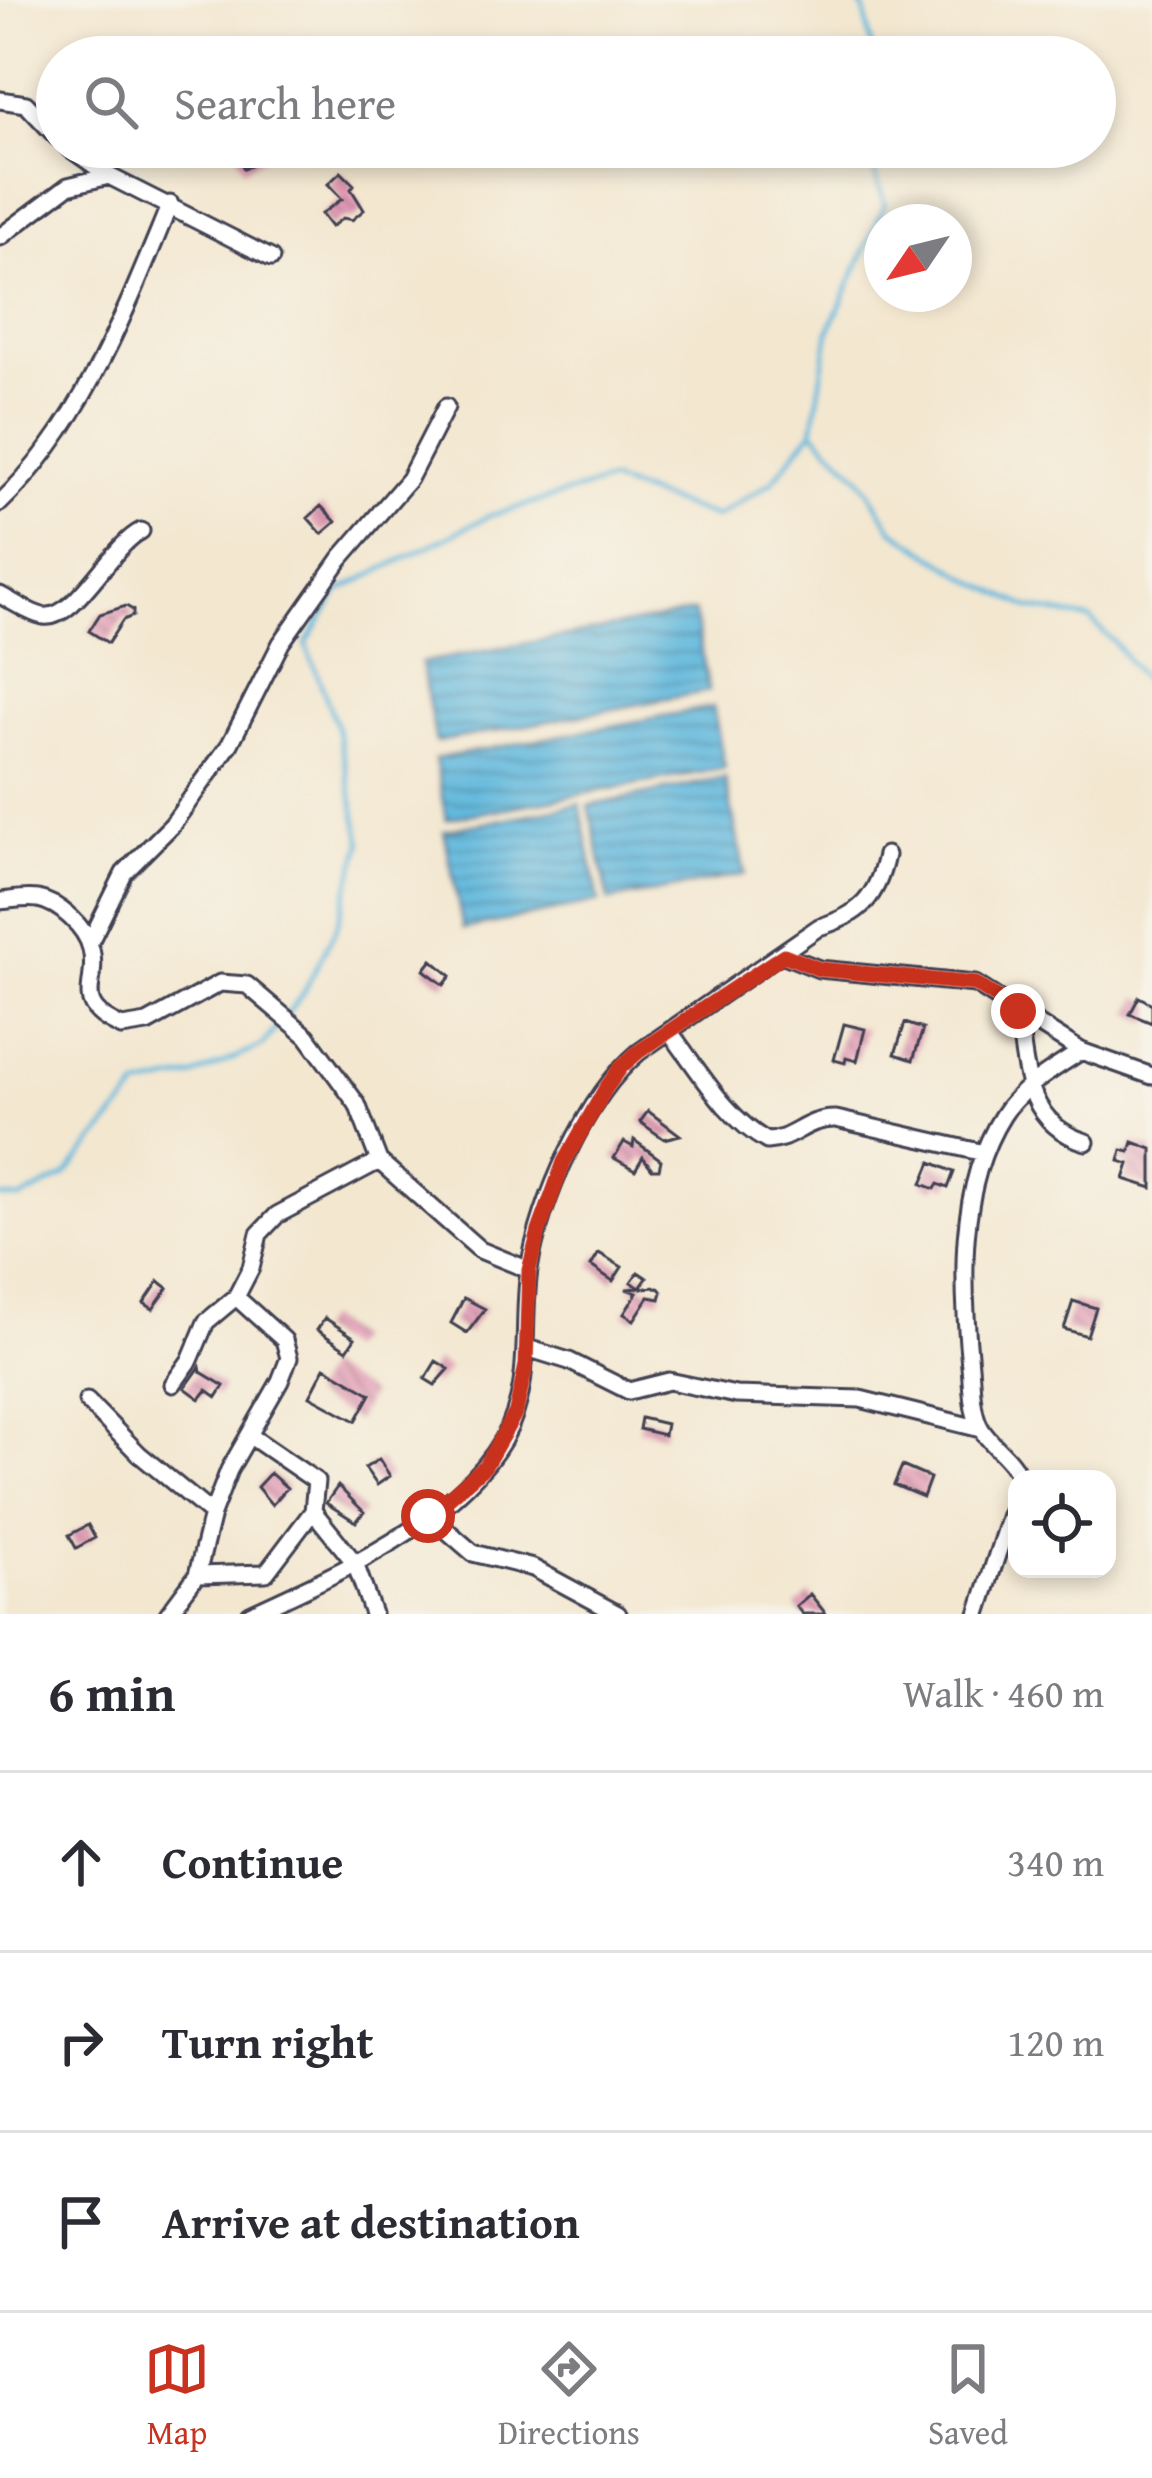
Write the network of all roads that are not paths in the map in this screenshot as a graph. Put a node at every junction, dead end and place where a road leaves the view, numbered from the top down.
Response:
1 (0, 100) edge
2 (36, 115) edge
3 (98, 168) edge
4 (109, 176) junction
5 (170, 204) junction
6 (0, 237) edge
7 (271, 258) dead end
8 (446, 407) dead end
9 (0, 503) edge
10 (141, 531) dead end
11 (0, 595) edge
12 (886, 855) dead end
13 (0, 901) edge
14 (90, 942) junction
15 (784, 955) junction
16 (1018, 1011) junction
17 (669, 1031) junction
18 (1081, 1052) junction
19 (1152, 1076) edge
20 (1029, 1087) junction
21 (1086, 1142) dead end
22 (984, 1153) junction
23 (379, 1161) junction
24 (529, 1270) junction
25 (236, 1297) junction
26 (527, 1348) junction
27 (173, 1384) dead end
28 (87, 1401) dead end
29 (981, 1429) junction
30 (249, 1435) junction
31 (1017, 1470) edge
32 (313, 1511) junction
33 (212, 1514) junction
34 (428, 1516) junction
35 (1008, 1521) edge
36 (355, 1563) junction
37 (266, 1573) junction
38 (197, 1575) junction
39 (274, 1603) junction
40 (168, 1614) edge
41 (250, 1614) edge
42 (373, 1614) edge
43 (618, 1614) edge
44 (978, 1614) edge

1 - 2 street
3 - 4 street
4 - 5 street
4 - 6 street
5 - 7 street
5 - 9 street
8 - 14 street
10 - 11 street
12 - 15 street
13 - 14 street
14 - 23 street
15 - 16 street
15 - 17 street
16 - 18 street
16 - 20 street
17 - 22 street
17 - 24 street
18 - 19 street
18 - 20 street
20 - 21 street
20 - 22 street
22 - 29 street
23 - 24 street
23 - 25 street
24 - 26 street
25 - 27 street
25 - 30 street
26 - 29 street
26 - 34 street
28 - 33 street
29 - 31 street
30 - 32 street
30 - 33 street
32 - 36 street
32 - 37 street
33 - 38 street
34 - 36 street
34 - 43 street
35 - 44 street
36 - 39 street
36 - 42 street
37 - 38 street
37 - 39 street
38 - 40 street
39 - 41 street

